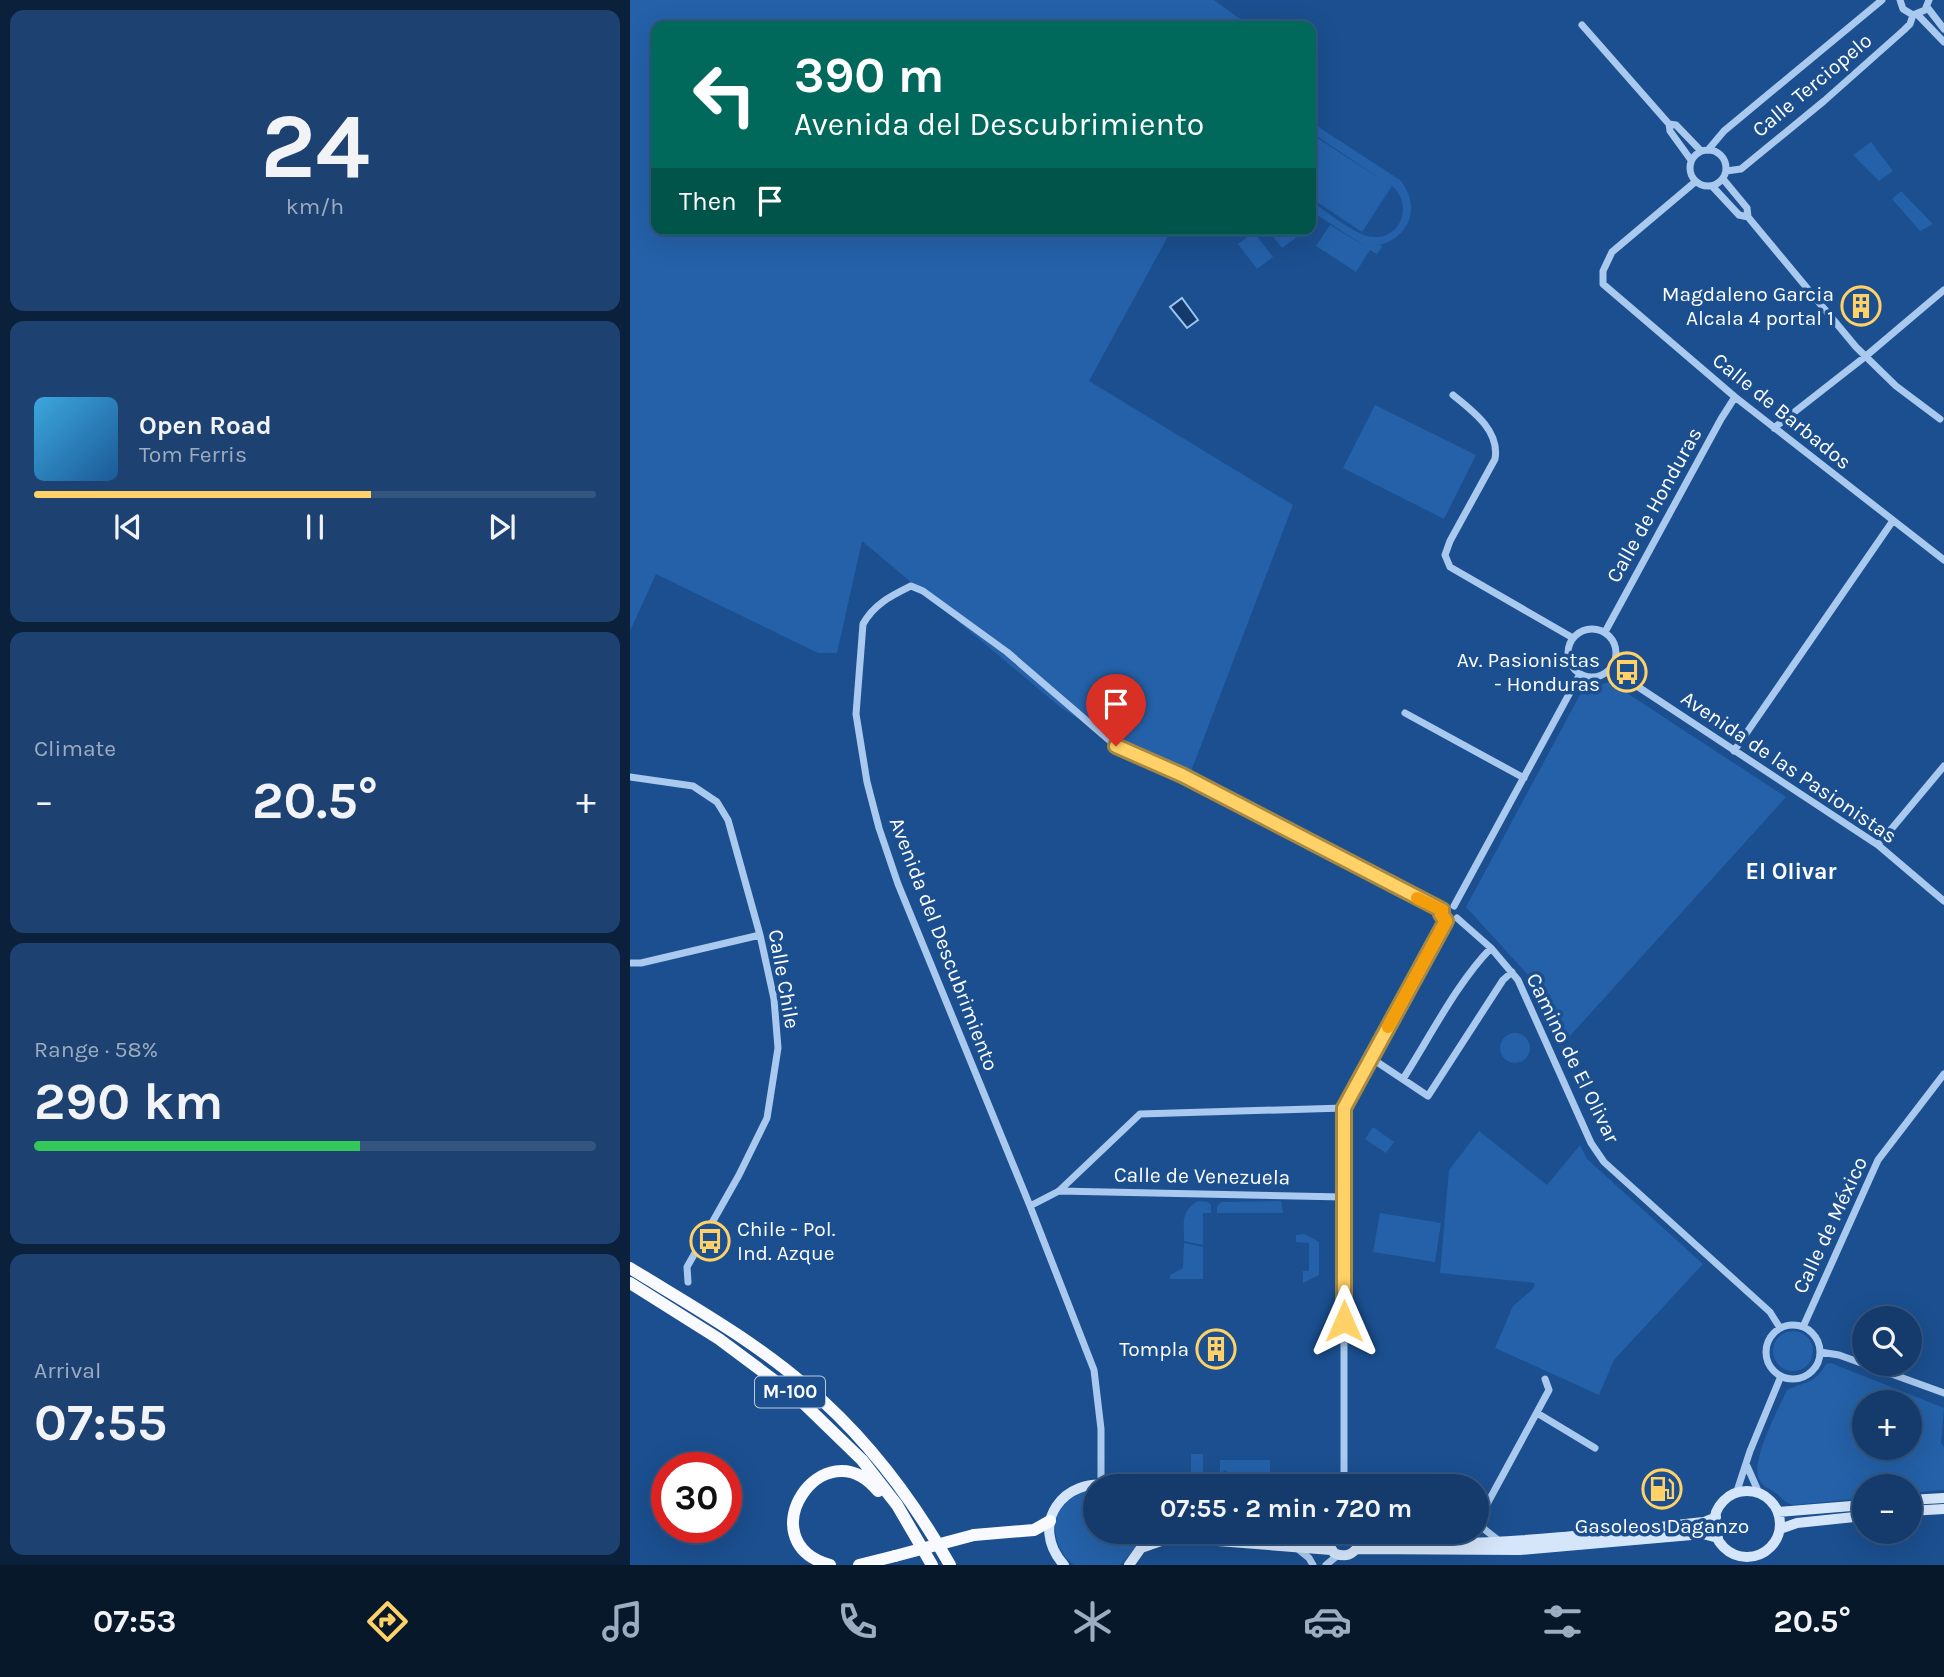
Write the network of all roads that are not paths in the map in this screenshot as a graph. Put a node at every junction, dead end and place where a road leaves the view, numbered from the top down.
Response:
1 (1882, 0) edge
2 (1900, 0) edge
3 (1928, 4) edge
4 (1915, 15) junction
5 (1582, 25) dead end
6 (1944, 29) edge
7 (1944, 43) edge
8 (1669, 124) junction
9 (1705, 151) junction
10 (1691, 160) junction
11 (1726, 171) junction
12 (1723, 179) junction
13 (1695, 182) junction
14 (1712, 187) junction
15 (1748, 217) junction
16 (1944, 290) edge
17 (1866, 356) junction
18 (1453, 395) dead end
19 (1735, 397) junction
20 (1940, 419) dead end
21 (1774, 428) junction
22 (1892, 522) junction
23 (1944, 561) edge
24 (1605, 632) junction
25 (1573, 638) junction
26 (1611, 669) junction
27 (1580, 674) junction
28 (1405, 713) dead end
29 (1734, 751) junction
30 (1944, 766) edge
31 (630, 777) edge
32 (1524, 778) junction
33 (1878, 845) junction
34 (1944, 901) edge
35 (1454, 906) junction
36 (1442, 910) junction
37 (1457, 918) junction
38 (1446, 921) junction
39 (760, 935) junction
40 (1490, 948) junction
41 (630, 963) edge
42 (1512, 972) junction
43 (1371, 1058) junction
44 (1944, 1074) edge
45 (1403, 1079) junction
46 (1344, 1108) junction
47 (1059, 1191) junction
48 (1344, 1197) junction
49 (1031, 1206) junction
50 (630, 1268) edge
51 (688, 1282) dead end
52 (630, 1283) edge
53 (630, 1293) edge
54 (1803, 1326) junction
55 (1780, 1328) junction
56 (719, 1339) junction
57 (1820, 1352) junction
58 (1781, 1376) junction
59 (1545, 1379) dead end
60 (1944, 1393) edge
61 (1537, 1413) junction
62 (1595, 1448) dead end
63 (1746, 1465) junction
64 (1101, 1474) edge
65 (1344, 1474) edge
66 (1083, 1485) edge
67 (1759, 1493) junction
68 (1736, 1494) junction
69 (1944, 1498) edge
70 (1489, 1499) edge
71 (1922, 1499) edge
72 (1852, 1506) edge
73 (1944, 1508) edge
74 (1922, 1510) edge
75 (1778, 1512) junction
76 (1716, 1517) junction
77 (1852, 1517) edge
78 (1050, 1521) junction
79 (1780, 1529) junction
80 (1489, 1534) edge
81 (916, 1538) junction
82 (1718, 1538) junction
83 (1489, 1541) edge
84 (1499, 1541) junction
85 (1142, 1544) edge
86 (1329, 1544) edge
87 (1357, 1544) edge
88 (1141, 1548) junction
89 (1298, 1548) junction
90 (1357, 1549) junction
91 (1335, 1552) junction
92 (830, 1565) edge
93 (859, 1565) edge
94 (932, 1565) edge
95 (950, 1565) edge
96 (1064, 1565) edge
97 (1129, 1565) edge
98 (1313, 1565) edge
99 (1326, 1565) edge

1 - 9 street, Calle Terciopelo
2 - 4 street
3 - 4 street, Calle Terciopelo
3 - 6 street
4 - 7 street
4 - 11 street, Calle Terciopelo
5 - 8 street
8 - 9 street
8 - 10 street
9 - 10 street
9 - 11 street
10 - 13 street
11 - 12 street
12 - 14 street
12 - 15 street
13 - 14 street
13 - 19 street, Calle de Barbados
14 - 15 street
15 - 17 street
16 - 17 street
17 - 20 street
17 - 21 street
18 - 25 street
19 - 21 street, Calle de Barbados
19 - 24 street, Calle de Honduras
21 - 22 street, Calle de Barbados
22 - 23 street, Calle de Barbados
22 - 29 street
24 - 25 street
24 - 26 street
25 - 27 street
26 - 27 street
26 - 29 street, Avenida de las Pasionistas
27 - 32 street
28 - 32 street
29 - 33 street, Avenida de las Pasionistas
30 - 33 street
31 - 39 street, Calle Chile
32 - 35 street
33 - 34 street, Avenida de las Pasionistas
35 - 36 street
35 - 37 street
36 - 38 street
36 - 49 street, Avenida del Descubrimiento
37 - 38 street
37 - 40 street, Camino de El Olivar
38 - 43 street
39 - 41 street
39 - 51 street, Calle Chile
40 - 42 street, Camino de El Olivar
40 - 45 street
42 - 45 street
42 - 55 street, Camino de El Olivar
43 - 45 street
43 - 46 street
44 - 54 street, Calle de México
46 - 47 street
46 - 48 street
47 - 48 street, Calle de Venezuela
47 - 49 street
48 - 65 street
49 - 64 street, Avenida del Descubrimiento
50 - 95 highway, M-100
52 - 56 highway, M-100
53 - 56 highway
54 - 55 street
54 - 57 street
55 - 58 street
56 - 81 highway, M-100
57 - 58 street
57 - 60 street
58 - 63 street
59 - 61 street
61 - 62 street
61 - 70 street
63 - 67 street
63 - 68 street
66 - 78 main road
67 - 68 main road
67 - 75 main road
68 - 76 main road
69 - 71 main road
72 - 75 main road
73 - 74 main road
75 - 79 main road
76 - 82 main road
76 - 84 main road
77 - 79 main road
78 - 93 highway, bridge
78 - 96 main road
79 - 82 main road
80 - 84 street
81 - 92 highway
81 - 94 highway, M-100
82 - 90 main road
83 - 84 main road
85 - 88 main road
86 - 91 main road
87 - 90 main road
88 - 89 main road
88 - 97 main road
89 - 91 main road
89 - 98 street
90 - 91 main road
91 - 99 street

